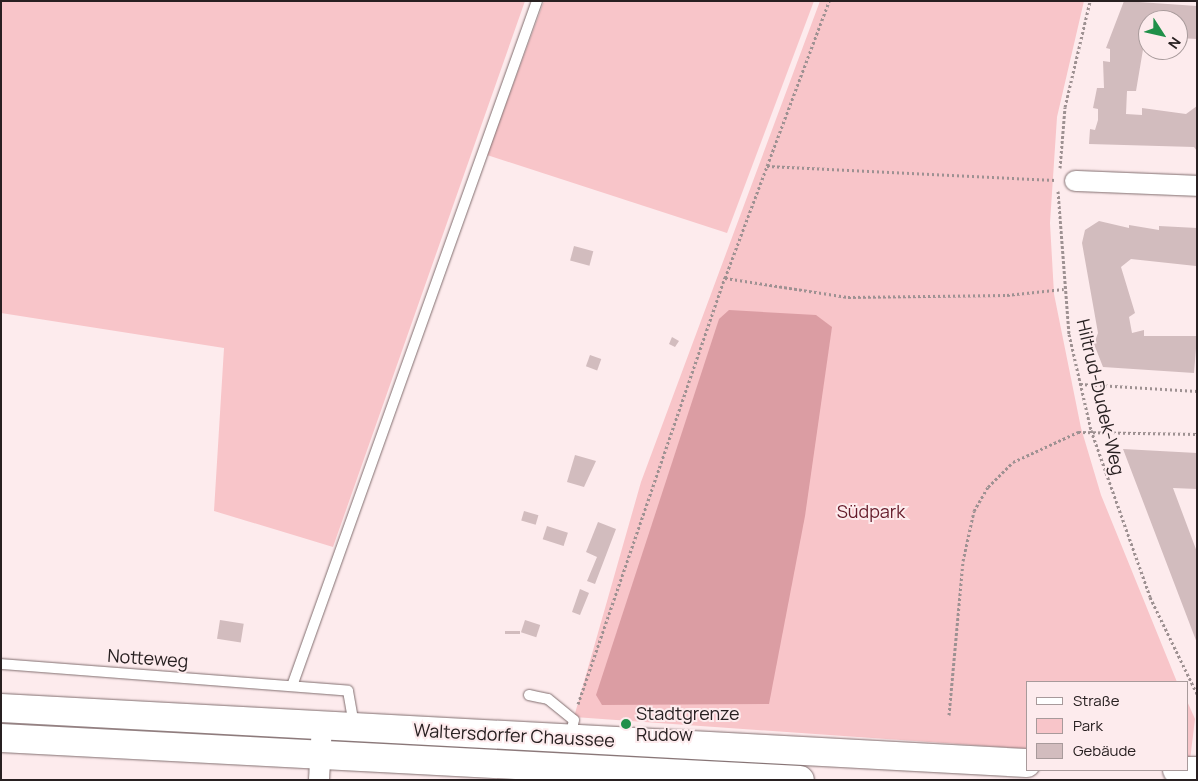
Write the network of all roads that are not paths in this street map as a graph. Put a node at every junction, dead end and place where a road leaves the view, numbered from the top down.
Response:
1 (536, 1) edge
2 (1067, 181) road end
3 (1197, 186) edge
4 (1, 664) edge
5 (292, 686) junction
6 (529, 695) dead end
7 (1, 708) edge
8 (322, 725) junction
9 (354, 727) junction
10 (572, 729) junction
11 (1, 738) edge
12 (549, 759) edge
13 (1026, 762) edge
14 (320, 767) edge
15 (800, 780) edge

1 - 5 lane
2 - 3 street
4 - 5 lane, Notteweg
5 - 9 lane, Notteweg
6 - 10 lane
7 - 8 main road, Waltersdorfer Chaussee
8 - 9 main road, Waltersdorfer Chaussee
8 - 14 street
9 - 12 main road, Waltersdorfer Chaussee
10 - 12 main road, Waltersdorfer Chaussee
10 - 13 main road, Waltersdorfer Chaussee
11 - 14 main road, Waltersdorfer Chaussee
12 - 14 main road, Waltersdorfer Chaussee
12 - 15 main road, Waltersdorfer Chaussee

